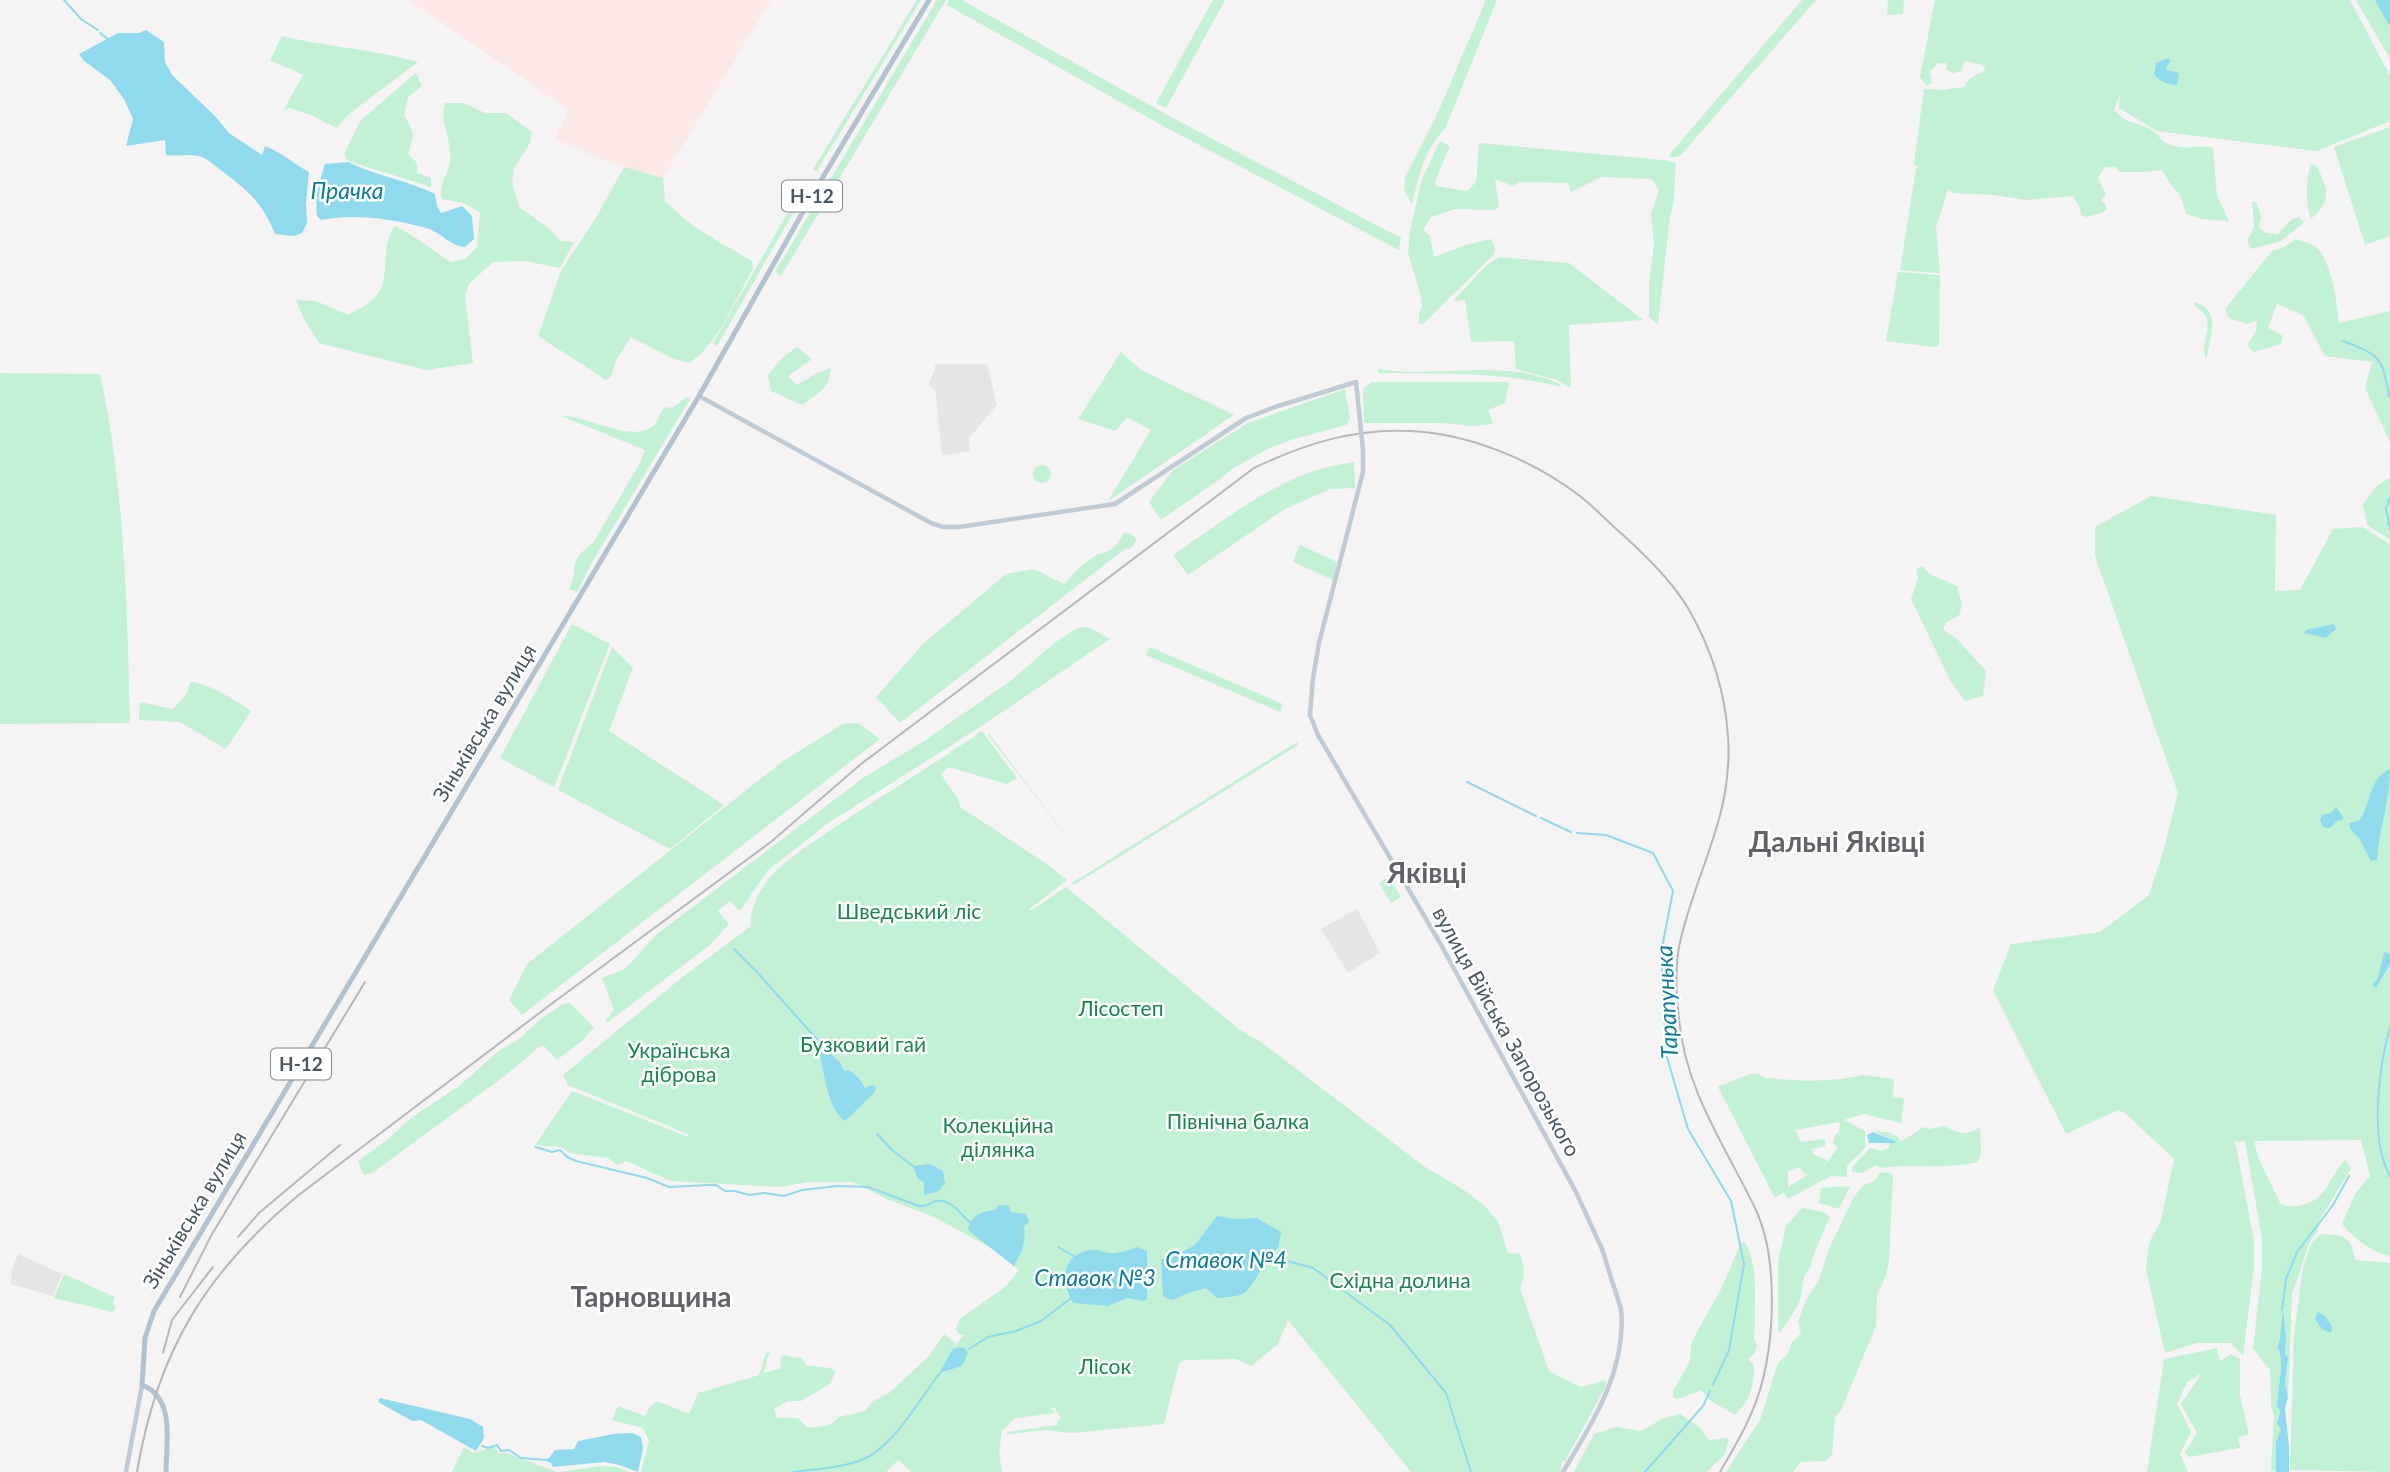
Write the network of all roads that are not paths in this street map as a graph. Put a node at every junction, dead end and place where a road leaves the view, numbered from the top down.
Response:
1 (929, 0) edge
2 (699, 396) junction
3 (142, 1385) junction
4 (126, 1472) edge
5 (166, 1472) edge
6 (1563, 1472) edge

1 - 2 main road, Зіньківська вулиця / Н-12
2 - 3 main road, Зіньківська вулиця / Н-12
2 - 6 street, вулиця Війська Запорозького, bridge
3 - 4 street, Н-12
3 - 5 main road

